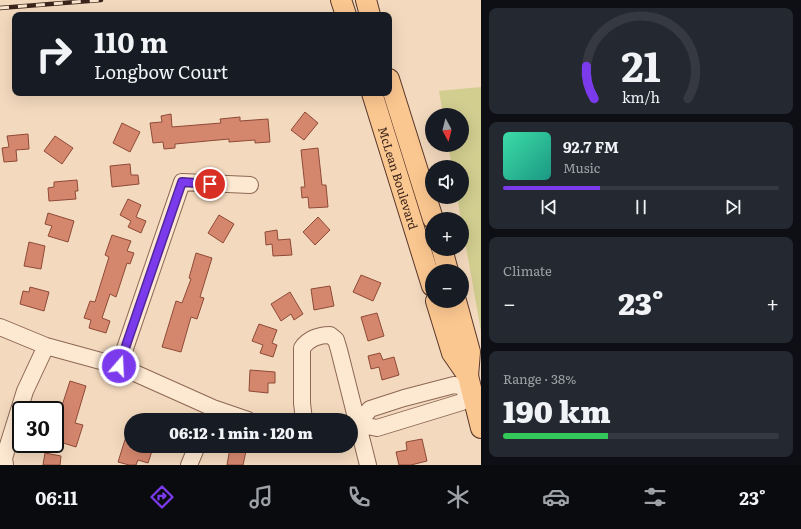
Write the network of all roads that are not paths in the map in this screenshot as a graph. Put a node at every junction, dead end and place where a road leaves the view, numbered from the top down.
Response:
1 (341, 0) edge
2 (366, 0) edge
3 (345, 12) edge
4 (369, 12) edge
5 (392, 89) edge
6 (373, 96) edge
7 (250, 185) dead end
8 (431, 212) edge
9 (425, 264) edge
10 (438, 308) edge
11 (458, 308) edge
12 (0, 326) edge
13 (46, 346) junction
14 (119, 366) junction
15 (469, 382) junction
16 (208, 413) edge
17 (303, 413) edge
18 (354, 413) edge
19 (358, 421) edge
20 (481, 428) edge
21 (358, 436) edge
22 (194, 453) edge
23 (5, 465) edge
24 (189, 465) edge
25 (368, 465) edge

1 - 3 main road
2 - 4 main road
5 - 8 main road, McLean Boulevard
6 - 9 main road, McLean Boulevard
7 - 14 street
10 - 15 main road
11 - 15 main road
12 - 13 street
13 - 14 street
13 - 23 street
14 - 16 street
15 - 19 street
15 - 20 main road
17 - 18 street
21 - 25 street
22 - 24 street

